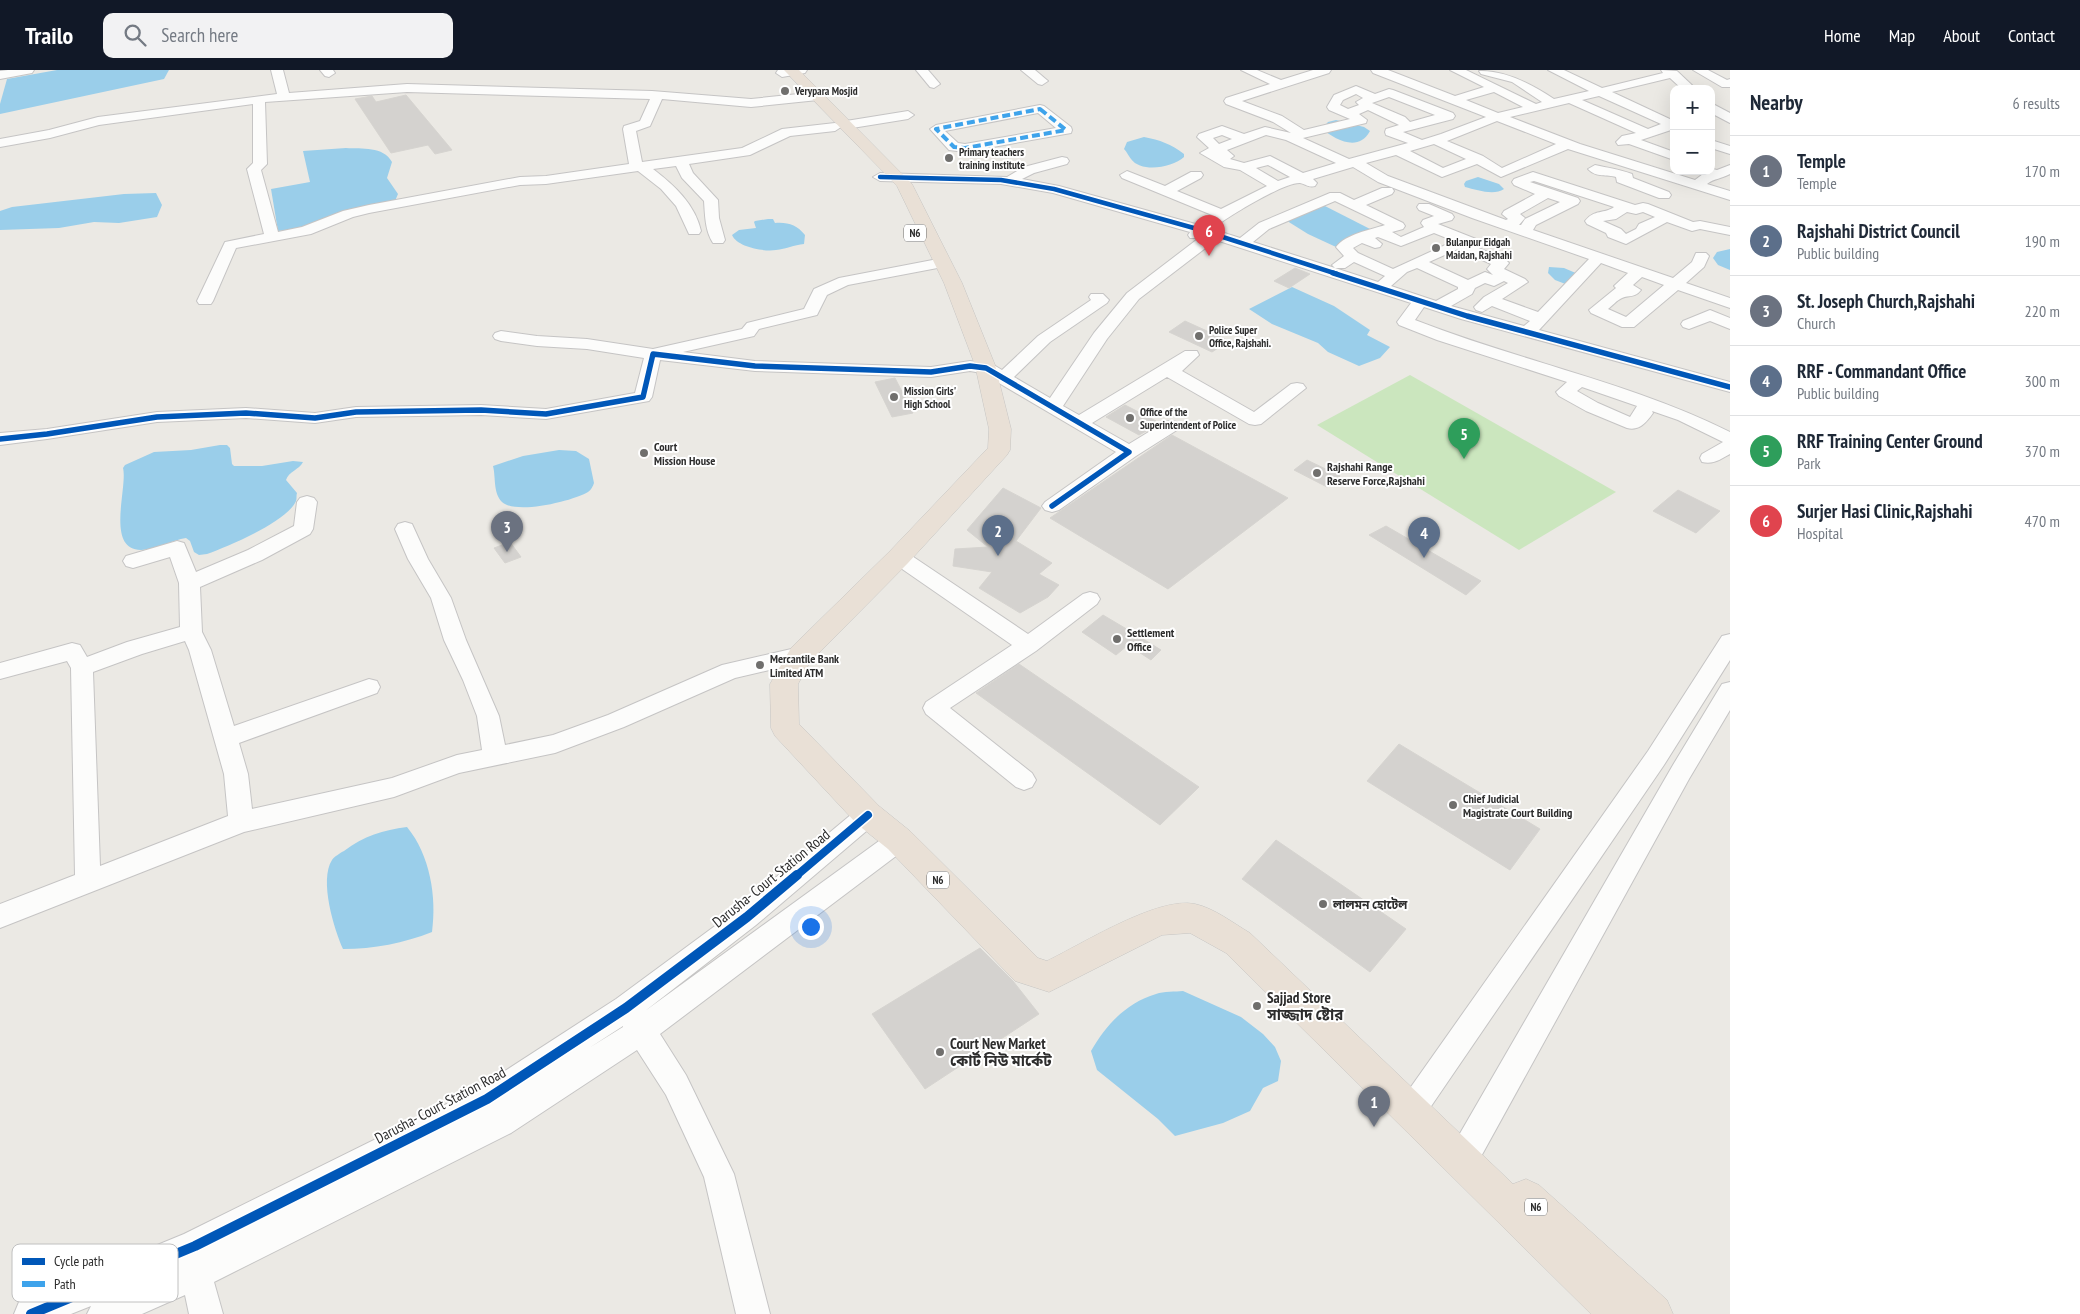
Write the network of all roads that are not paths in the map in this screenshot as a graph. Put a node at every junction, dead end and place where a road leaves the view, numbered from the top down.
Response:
1 (28, 70) edge
2 (277, 70) edge
3 (922, 70) edge
4 (1027, 70) edge
5 (1247, 70) edge
6 (1377, 70) edge
7 (1456, 70) edge
8 (1487, 70) edge
9 (1554, 70) edge
10 (1698, 70) edge
11 (1724, 70) edge
12 (789, 71) edge
13 (1322, 71) edge
14 (1528, 71) edge
15 (1670, 72) edge
16 (1730, 73) edge
17 (0, 75) edge
18 (1509, 78) junction
19 (1042, 81) dead end
20 (1730, 83) edge
21 (934, 84) dead end
22 (1280, 84) junction
23 (1685, 85) edge
24 (1495, 88) junction
25 (1353, 92) junction
26 (1603, 92) junction
27 (284, 96) junction
28 (657, 96) junction
29 (811, 96) junction
30 (1568, 98) junction
31 (259, 99) junction
32 (1450, 99) junction
33 (1371, 102) junction
34 (1551, 103) junction
35 (1425, 107) junction
36 (1533, 107) junction
37 (1715, 109) edge
38 (1348, 113) junction
39 (908, 115) dead end
40 (1496, 117) junction
41 (1730, 119) edge
42 (840, 126) junction
43 (1407, 126) junction
44 (1647, 133) junction
45 (1612, 135) dead end
46 (1299, 139) junction
47 (1242, 140) junction
48 (1435, 140) junction
49 (1628, 140) junction
50 (0, 144) edge
51 (1421, 144) junction
52 (1715, 145) edge
53 (1573, 146) junction
54 (954, 148) joint
55 (1398, 150) junction
56 (1730, 150) edge
57 (1602, 151) junction
58 (1262, 153) junction
59 (1670, 155) edge
60 (1670, 159) edge
61 (1062, 160) dead end
62 (682, 161) junction
63 (1346, 165) junction
64 (638, 167) junction
65 (1244, 167) junction
66 (1483, 169) junction
67 (1730, 170) edge
68 (1653, 171) junction
69 (1442, 173) junction
70 (1584, 173) junction
71 (1126, 175) dead end
72 (1196, 175) dead end
73 (1301, 179) junction
74 (949, 180) junction
75 (895, 181) junction
76 (1010, 181) junction
77 (1460, 181) dead end
78 (1693, 183) junction
79 (1525, 185) junction
80 (1277, 186) junction
81 (1560, 186) junction
82 (1388, 191) junction
83 (1166, 192) junction
84 (1546, 193) junction
85 (1727, 193) edge
86 (1334, 196) junction
87 (1666, 199) junction
88 (1526, 204) junction
89 (1354, 206) junction
90 (1626, 206) junction
91 (1643, 207) junction
92 (1549, 213) junction
93 (1222, 214) junction
94 (1667, 217) junction
95 (1439, 223) junction
96 (1506, 224) junction
97 (694, 231) dead end
98 (1525, 231) junction
99 (1730, 231) edge
100 (1379, 232) junction
101 (1204, 234) junction
102 (272, 237) junction
103 (1362, 237) junction
104 (718, 240) dead end
105 (1471, 240) junction
106 (1401, 242) junction
107 (1242, 243) junction
108 (1353, 256) junction
109 (1599, 256) junction
110 (1702, 256) dead end
111 (1421, 260) junction
112 (937, 264) junction
113 (1640, 271) junction
114 (1330, 272) junction
115 (1395, 275) junction
116 (1502, 275) junction
117 (1674, 283) junction
118 (1380, 288) junction
119 (1467, 288) junction
120 (1097, 297) dead end
121 (1562, 297) junction
122 (205, 301) dead end
123 (1489, 301) junction
124 (1730, 303) edge
125 (1417, 306) junction
126 (1437, 307) junction
127 (1597, 310) junction
128 (1471, 318) junction
129 (1540, 319) junction
130 (1689, 324) dead end
131 (1730, 324) edge
132 (1528, 332) junction
133 (501, 336) dead end
134 (653, 354) junction
135 (978, 367) junction
136 (1003, 378) junction
137 (1580, 380) junction
138 (1297, 388) dead end
139 (1730, 388) edge
140 (1647, 404) dead end
141 (1053, 408) junction
142 (1079, 423) junction
143 (1171, 426) dead end
144 (0, 439) edge
145 (1730, 439) edge
146 (1730, 446) edge
147 (1129, 452) junction
148 (1709, 458) dead end
149 (306, 502) dead end
150 (1052, 506) dead end
151 (406, 529) dead end
152 (899, 557) junction
153 (133, 561) dead end
154 (189, 583) junction
155 (1090, 599) dead end
156 (191, 632) junction
157 (1730, 642) edge
158 (1028, 645) junction
159 (800, 655) junction
160 (82, 668) junction
161 (0, 671) edge
162 (369, 687) dead end
163 (1730, 690) edge
164 (226, 739) junction
165 (495, 757) junction
166 (1024, 780) dead end
167 (868, 815) junction
168 (241, 822) junction
169 (899, 840) junction
170 (88, 881) junction
171 (0, 916) edge
172 (634, 1019) junction
173 (1416, 1106) junction
174 (1466, 1153) junction
175 (195, 1260) junction
176 (178, 1266) edge
177 (178, 1270) edge
178 (67, 1302) edge
179 (124, 1302) edge
180 (31, 1314) edge
181 (104, 1314) edge
182 (206, 1314) edge
183 (753, 1314) edge
184 (1620, 1314) edge
185 (1653, 1314) edge

1 - 17 street
2 - 27 street
3 - 21 street
4 - 19 street
5 - 22 street
6 - 32 street
7 - 24 street
8 - 18 street
9 - 26 street
10 - 20 street
11 - 16 street
12 - 29 highway, N6
13 - 22 street
13 - 25 street
14 - 18 street
15 - 23 street
15 - 26 street
18 - 24 street
18 - 34 street
22 - 46 street
24 - 32 street
24 - 36 street
25 - 33 street
25 - 38 street
26 - 30 street
26 - 44 street
27 - 28 street
27 - 31 street
28 - 29 street
28 - 64 street
29 - 42 highway, N6
30 - 34 street
30 - 44 street
31 - 50 street
31 - 102 street
32 - 35 street
32 - 40 street
33 - 35 street
33 - 38 street
33 - 43 street
34 - 36 street
35 - 43 street
36 - 40 street
37 - 41 street
38 - 46 street
39 - 42 street
40 - 48 street
40 - 53 street
42 - 62 street
42 - 75 highway, N6
43 - 51 street
44 - 49 street
45 - 49 street
46 - 47 street
46 - 58 street
46 - 63 street
47 - 58 street
47 - 65 street
48 - 51 street
48 - 66 street
49 - 57 street
49 - 59 street
51 - 55 street
52 - 56 street
53 - 57 street
53 - 66 street
54 - 54 street
55 - 63 street
55 - 69 street
57 - 68 street
57 - 70 street
58 - 65 street
58 - 73 street
60 - 68 street
61 - 76 street
62 - 64 street
62 - 104 street
63 - 73 street
63 - 82 street
63 - 96 street
64 - 97 street
64 - 102 street
65 - 80 street
66 - 69 street
66 - 79 street
66 - 79 street
67 - 78 street
68 - 78 street
69 - 77 street
70 - 81 street
70 - 87 street
71 - 83 street
72 - 83 street
73 - 80 street
73 - 86 street
74 - 75 street
74 - 75 street
74 - 76 street
74 - 101 street
75 - 112 highway, N6
75 - 112 highway, N6
76 - 101 street
78 - 85 street
78 - 87 street
79 - 81 street
79 - 84 street
80 - 93 street
81 - 84 street
81 - 90 street
82 - 89 street
82 - 95 street
83 - 93 street
84 - 88 street
84 - 92 street
86 - 89 street
86 - 107 street
87 - 91 street
88 - 92 street
88 - 96 street
89 - 100 street
90 - 91 street
90 - 94 street
91 - 94 street
92 - 98 street
93 - 101 street
94 - 99 street
95 - 105 street
95 - 106 street
96 - 98 street
96 - 105 street
98 - 109 street
100 - 103 street
100 - 106 street
101 - 107 street
101 - 125 street
101 - 141 street
102 - 122 street
103 - 108 street
103 - 111 street
105 - 111 street
105 - 116 street
106 - 111 street
107 - 114 street
108 - 114 street
108 - 115 street
109 - 113 street
109 - 121 street
110 - 117 street
111 - 115 street
111 - 119 street
112 - 134 street
112 - 135 highway, N6
113 - 117 street
113 - 127 street
114 - 118 street
115 - 118 street
116 - 119 street
116 - 123 street
117 - 124 street
117 - 127 street
118 - 126 street
119 - 123 street
119 - 126 street
120 - 136 street
121 - 127 street
121 - 129 street
123 - 128 street
123 - 129 street
125 - 137 street
125 - 139 street
126 - 128 street
128 - 132 street
129 - 132 street
130 - 131 street
132 - 139 street
133 - 134 street
134 - 135 street
134 - 144 street
135 - 136 street
135 - 152 highway, N6
136 - 141 street
137 - 140 street
137 - 145 street
138 - 142 street
141 - 142 street
142 - 147 street
143 - 147 street
146 - 148 street
147 - 150 street
149 - 154 street
151 - 165 street
152 - 158 street
152 - 159 highway, N6
153 - 154 street
154 - 156 street
155 - 158 street
156 - 160 street
156 - 164 street
157 - 173 street
158 - 166 street
159 - 165 street
159 - 167 highway, N6
160 - 161 street
160 - 170 street
162 - 164 street
163 - 174 street
164 - 168 street
165 - 168 street
167 - 169 highway, N6
167 - 172 street, Darusha- Court Station Road
168 - 170 street
169 - 172 street, Darusha- Court Station Road
169 - 173 highway, N6
170 - 171 street
172 - 175 street, Darusha- Court Station Road
172 - 183 street
173 - 174 highway, N6
174 - 184 highway, N6
174 - 185 highway, N6
175 - 176 street, Darusha- Court Station Road
175 - 177 street, Darusha- Court Station Road
175 - 182 street
178 - 180 street, Darusha- Court Station Road
179 - 181 street, Darusha- Court Station Road

